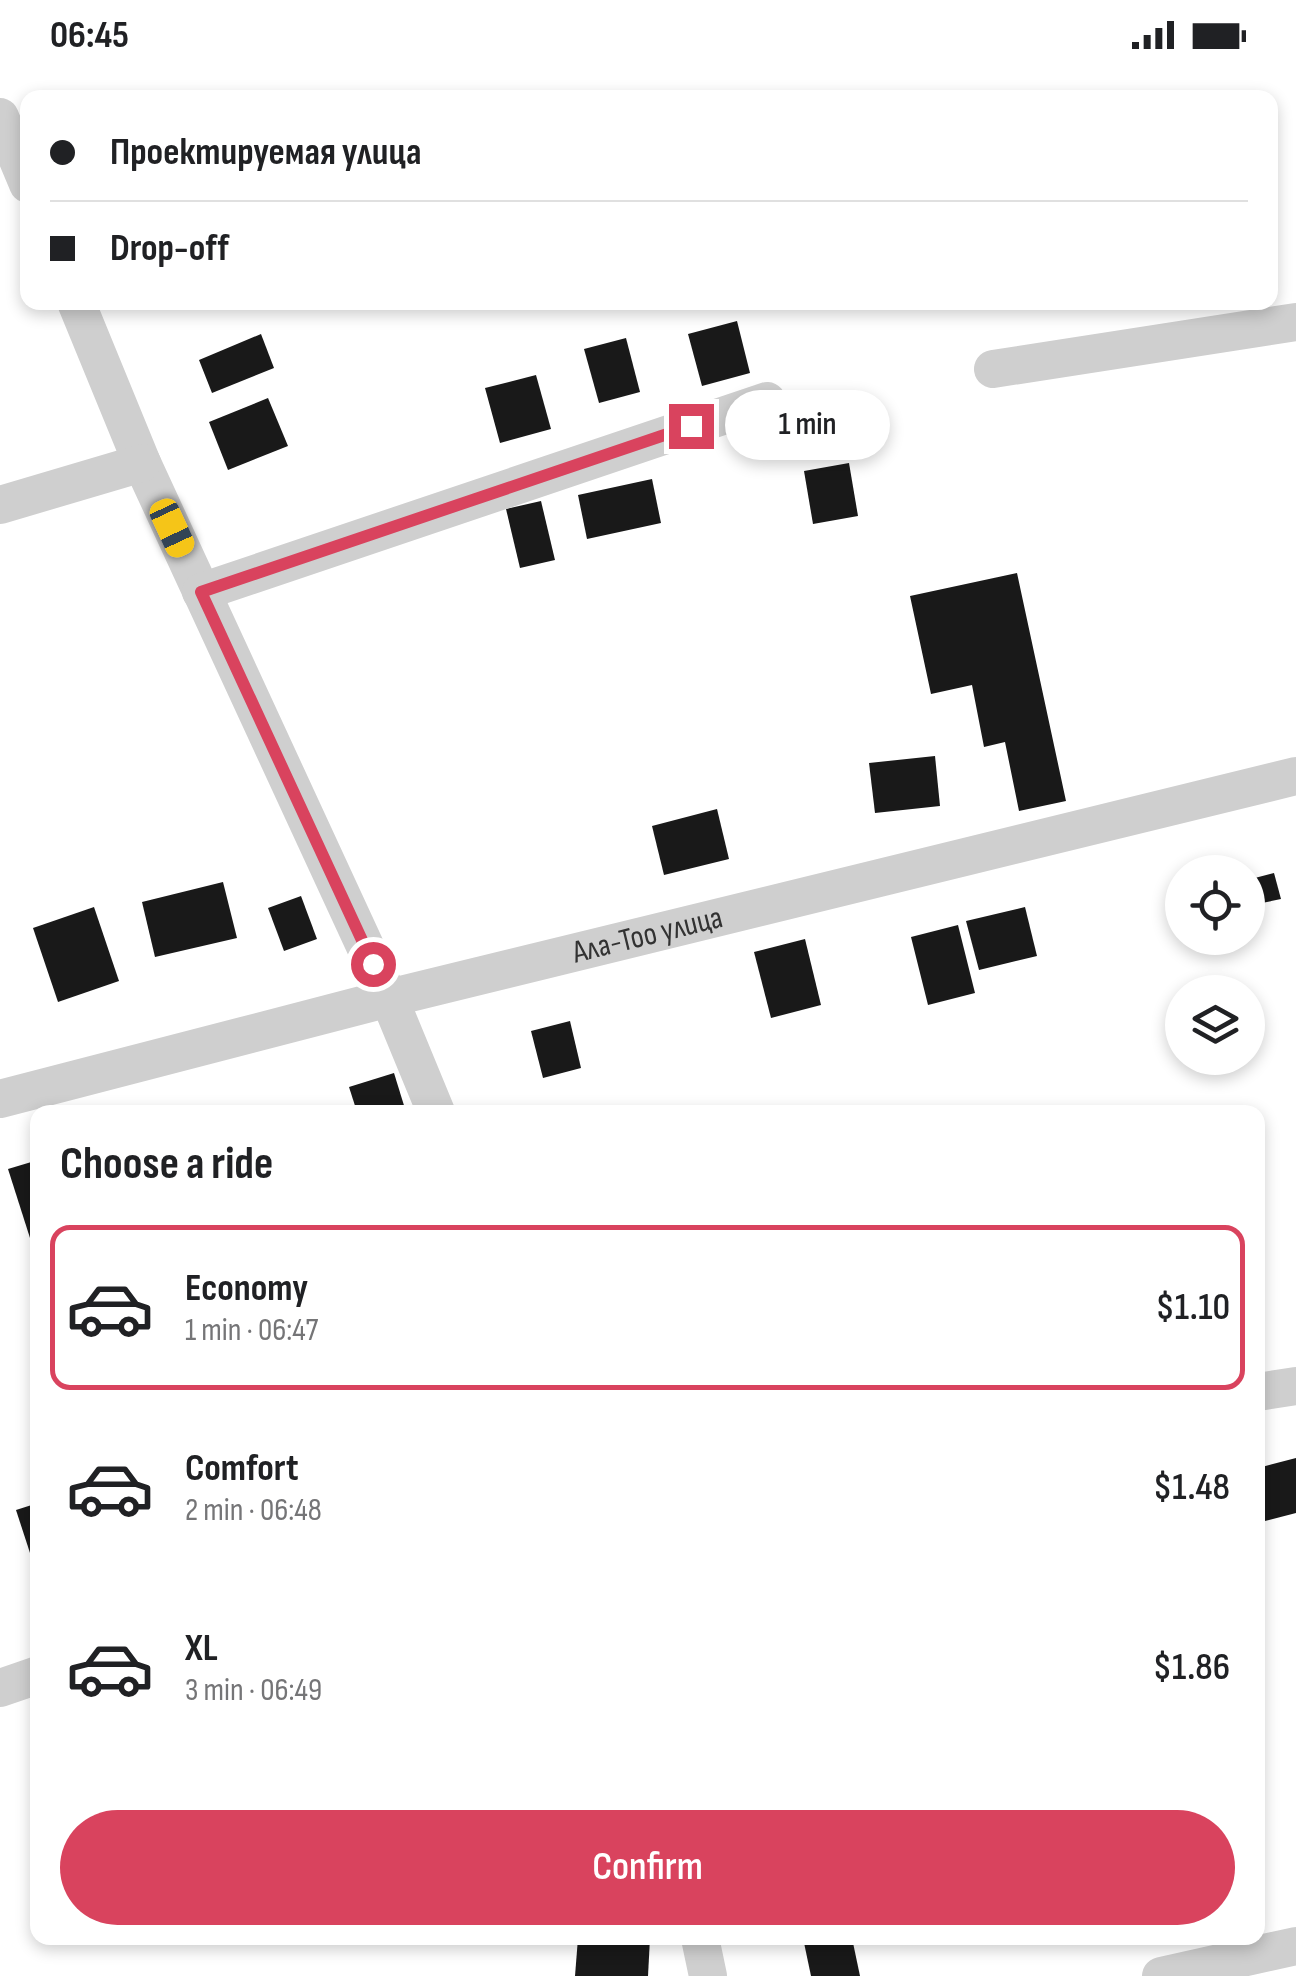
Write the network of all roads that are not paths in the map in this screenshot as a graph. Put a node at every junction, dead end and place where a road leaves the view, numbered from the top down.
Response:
1 (0, 117) edge
2 (20, 165) edge
3 (79, 310) edge
4 (1296, 322) edge
5 (994, 370) dead end
6 (766, 401) dead end
7 (142, 463) junction
8 (0, 505) edge
9 (201, 592) junction
10 (1296, 776) edge
11 (389, 998) junction
12 (0, 1099) edge
13 (433, 1105) edge
14 (1296, 1386) edge
15 (1265, 1391) edge
16 (30, 1678) edge
17 (0, 1688) edge
18 (701, 1945) edge
19 (1296, 1946) edge
20 (708, 1976) edge
21 (1161, 1976) edge

1 - 2 street
3 - 7 street
4 - 5 street
6 - 9 street
7 - 8 street
7 - 9 street
9 - 11 street
10 - 11 street, Ала-Тоо улица
11 - 12 street, Ала-Тоо улица
11 - 13 street
14 - 15 street
16 - 17 street
18 - 20 street
19 - 21 street

